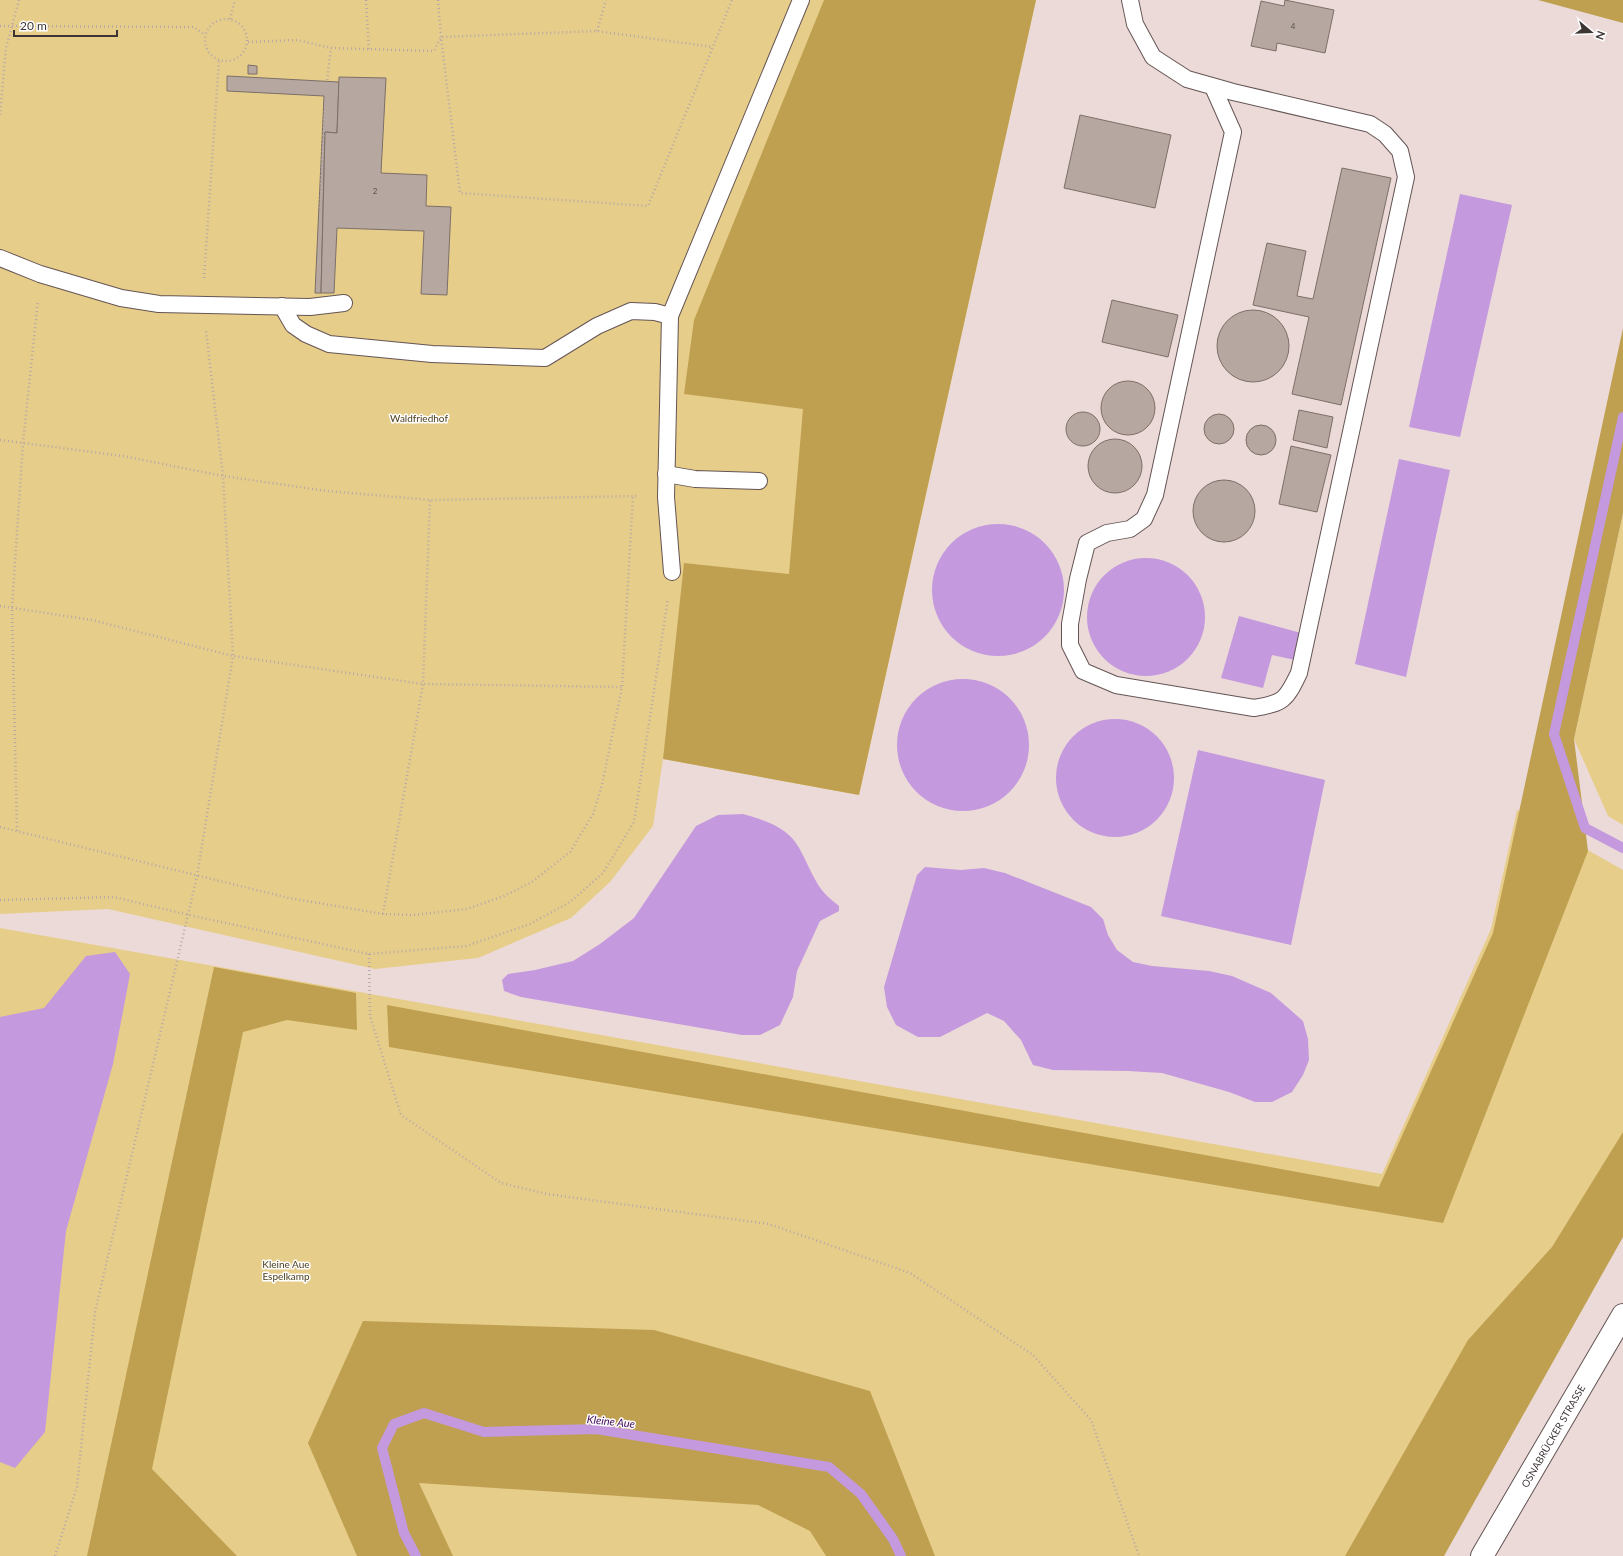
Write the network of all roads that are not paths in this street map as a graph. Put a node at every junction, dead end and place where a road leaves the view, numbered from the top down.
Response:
1 (801, 0) edge
2 (1130, 0) edge
3 (1214, 87) junction
4 (0, 258) edge
5 (344, 303) dead end
6 (282, 306) junction
7 (670, 316) junction
8 (666, 474) junction
9 (759, 481) dead end
10 (672, 572) road end
11 (1623, 1315) edge
12 (1482, 1556) edge

1 - 7 lane
2 - 3 lane
3 - 3 lane
4 - 6 lane
5 - 6 lane
6 - 7 lane
7 - 8 lane
8 - 9 lane
8 - 10 lane
11 - 12 main road, OSNABRÜCKER STRASSE

